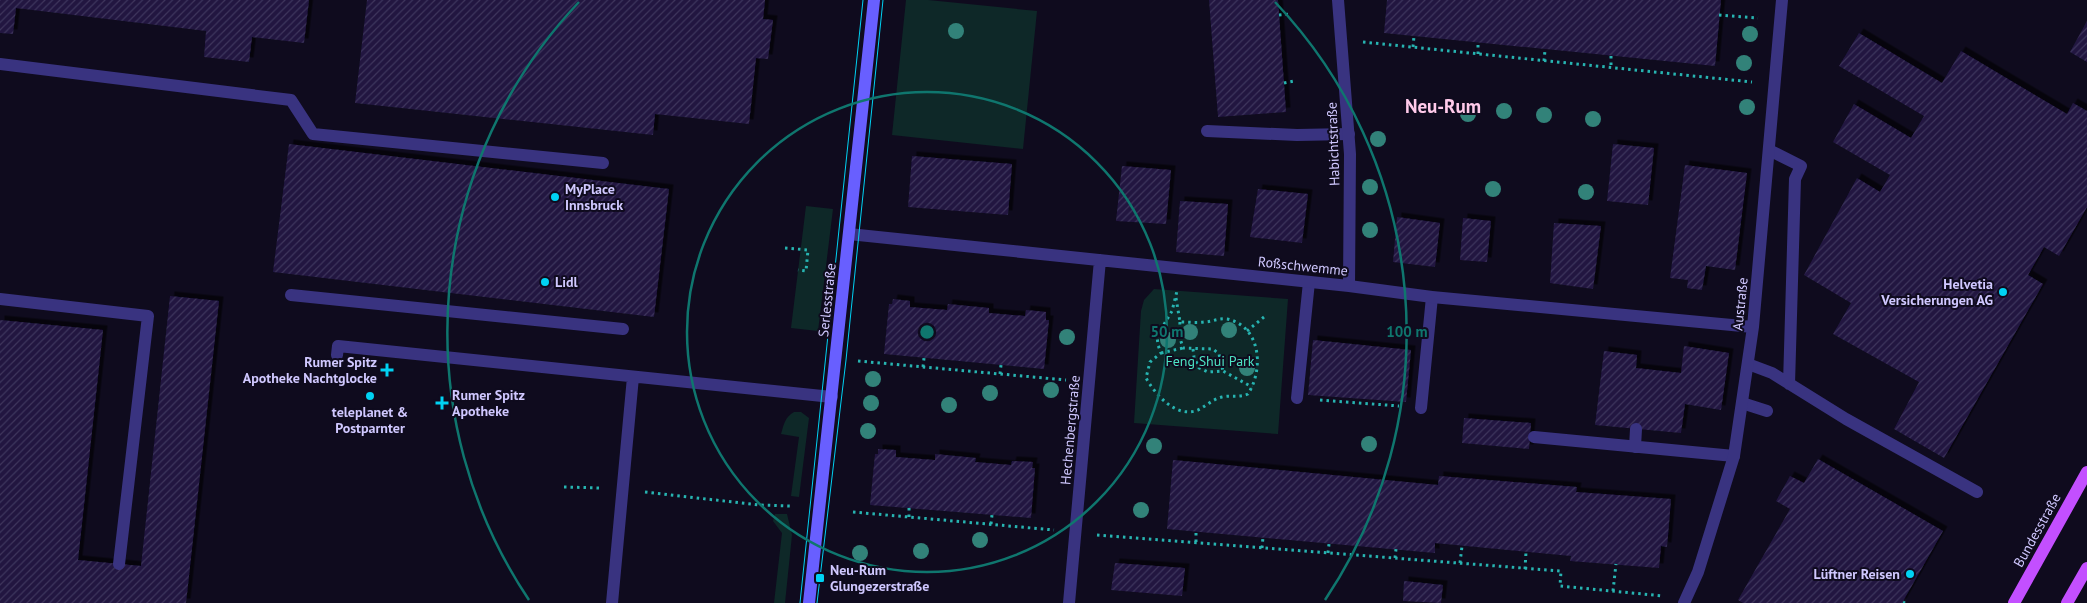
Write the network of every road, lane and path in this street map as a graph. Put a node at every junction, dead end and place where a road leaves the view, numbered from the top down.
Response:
1 (874, 0) edge
2 (1338, 0) edge
3 (1782, 0) edge
4 (1290, 14) dead end
5 (1719, 15) dead end
6 (1279, 16) dead end
7 (1780, 20) junction
8 (1414, 36) dead end
9 (1342, 39) junction
10 (1478, 43) dead end
11 (1413, 47) junction
12 (1545, 50) dead end
13 (1478, 54) junction
14 (1611, 56) dead end
15 (1544, 61) junction
16 (0, 64) edge
17 (1611, 68) junction
18 (1294, 81) dead end
19 (1284, 83) dead end
20 (1775, 85) junction
21 (1207, 131) dead end
22 (1349, 134) junction
23 (1769, 150) junction
24 (603, 163) dead end
25 (849, 234) junction
26 (785, 248) dead end
27 (1100, 260) junction
28 (1180, 269) junction
29 (798, 270) dead end
30 (1309, 282) junction
31 (1349, 286) junction
32 (291, 295) dead end
33 (1432, 297) junction
34 (1176, 298) junction
35 (0, 299) edge
36 (1264, 317) dead end
37 (1180, 322) junction
38 (1754, 327) junction
39 (624, 329) dead end
40 (1247, 331) junction
41 (1183, 348) junction
42 (1193, 349) junction
43 (1161, 353) junction
44 (337, 355) dead end
45 (924, 358) dead end
46 (836, 360) junction
47 (1748, 364) junction
48 (1001, 365) dead end
49 (924, 367) junction
50 (1223, 371) junction
51 (1000, 374) junction
52 (633, 378) junction
53 (1089, 382) junction
54 (1789, 384) junction
55 (1252, 387) junction
56 (832, 397) junction
57 (1297, 398) joint
58 (1742, 403) junction
59 (1421, 408) joint
60 (1767, 411) dead end
61 (1636, 429) dead end
62 (1534, 437) dead end
63 (1634, 447) junction
64 (1734, 456) junction
65 (2087, 472) edge
66 (564, 487) dead end
67 (622, 489) junction
68 (1977, 492) dead end
69 (791, 506) dead end
70 (909, 508) dead end
71 (853, 512) dead end
72 (992, 515) dead end
73 (909, 517) junction
74 (990, 524) junction
75 (1196, 532) dead end
76 (1076, 533) junction
77 (1263, 537) dead end
78 (1196, 542) junction
79 (1329, 544) dead end
80 (1462, 546) dead end
81 (1262, 548) junction
82 (1396, 549) dead end
83 (1526, 552) dead end
84 (1328, 553) junction
85 (1395, 558) junction
86 (1460, 563) junction
87 (119, 564) dead end
88 (1616, 564) dead end
89 (2087, 568) edge
90 (1525, 569) junction
91 (1613, 591) junction
92 (1685, 601) edge
93 (612, 603) edge
94 (809, 603) edge
95 (1069, 603) edge
96 (2014, 603) edge
97 (2067, 603) edge

1 - 25 street, Serlesstraße
2 - 9 street, Habichtstraße
3 - 7 street, Austraße
4 - 6 path
5 - 7 path
7 - 20 street, Austraße
8 - 11 path
9 - 11 path
9 - 22 street, Habichtstraße
10 - 13 path
11 - 13 path
12 - 15 path
13 - 15 path
14 - 17 path
15 - 17 path
16 - 24 street
17 - 20 path
18 - 19 path
20 - 23 street, Austraße
21 - 22 street
22 - 31 street, Habichtstraße
23 - 38 street, Austraße
23 - 54 street
25 - 27 street, Roßschwemme
25 - 46 street, Serlesstraße
26 - 29 path
27 - 28 street, Roßschwemme
27 - 53 street, Hechenbergstraße
28 - 30 street, Roßschwemme
28 - 34 path
30 - 31 street, Roßschwemme
30 - 57 street
31 - 33 street, Roßschwemme
32 - 39 street
33 - 38 street, Roßschwemme
33 - 59 street
34 - 37 path
34 - 43 path
35 - 87 street
36 - 40 path
37 - 40 path
37 - 41 path
38 - 47 street, Austraße
40 - 55 path
41 - 42 path
41 - 43 path
42 - 50 path
42 - 50 path
43 - 55 path
44 - 52 street
45 - 49 path
46 - 49 path
46 - 56 street, Serlesstraße
47 - 54 street
47 - 58 street, Austraße
48 - 51 path
49 - 51 path
50 - 55 path
51 - 53 path
52 - 56 street
52 - 67 street
53 - 76 street, Hechenbergstraße
54 - 68 street
56 - 94 street, Serlesstraße
57 - 59 path
58 - 60 street
58 - 64 street, Austraße
61 - 63 street
62 - 63 street
63 - 64 street
64 - 92 street, Austraße
65 - 96 main road, Bundesstraße
66 - 67 path
67 - 69 path
67 - 93 street
70 - 73 path
71 - 73 path
72 - 74 path
73 - 74 path
74 - 76 path
75 - 78 path
76 - 78 path
76 - 95 street, Hechenbergstraße
77 - 81 path
78 - 81 path
79 - 84 path
80 - 86 path
81 - 84 path
82 - 85 path
83 - 90 path
84 - 85 path
85 - 86 path
86 - 90 path
88 - 91 path
89 - 97 main road
90 - 91 path
91 - 92 path

